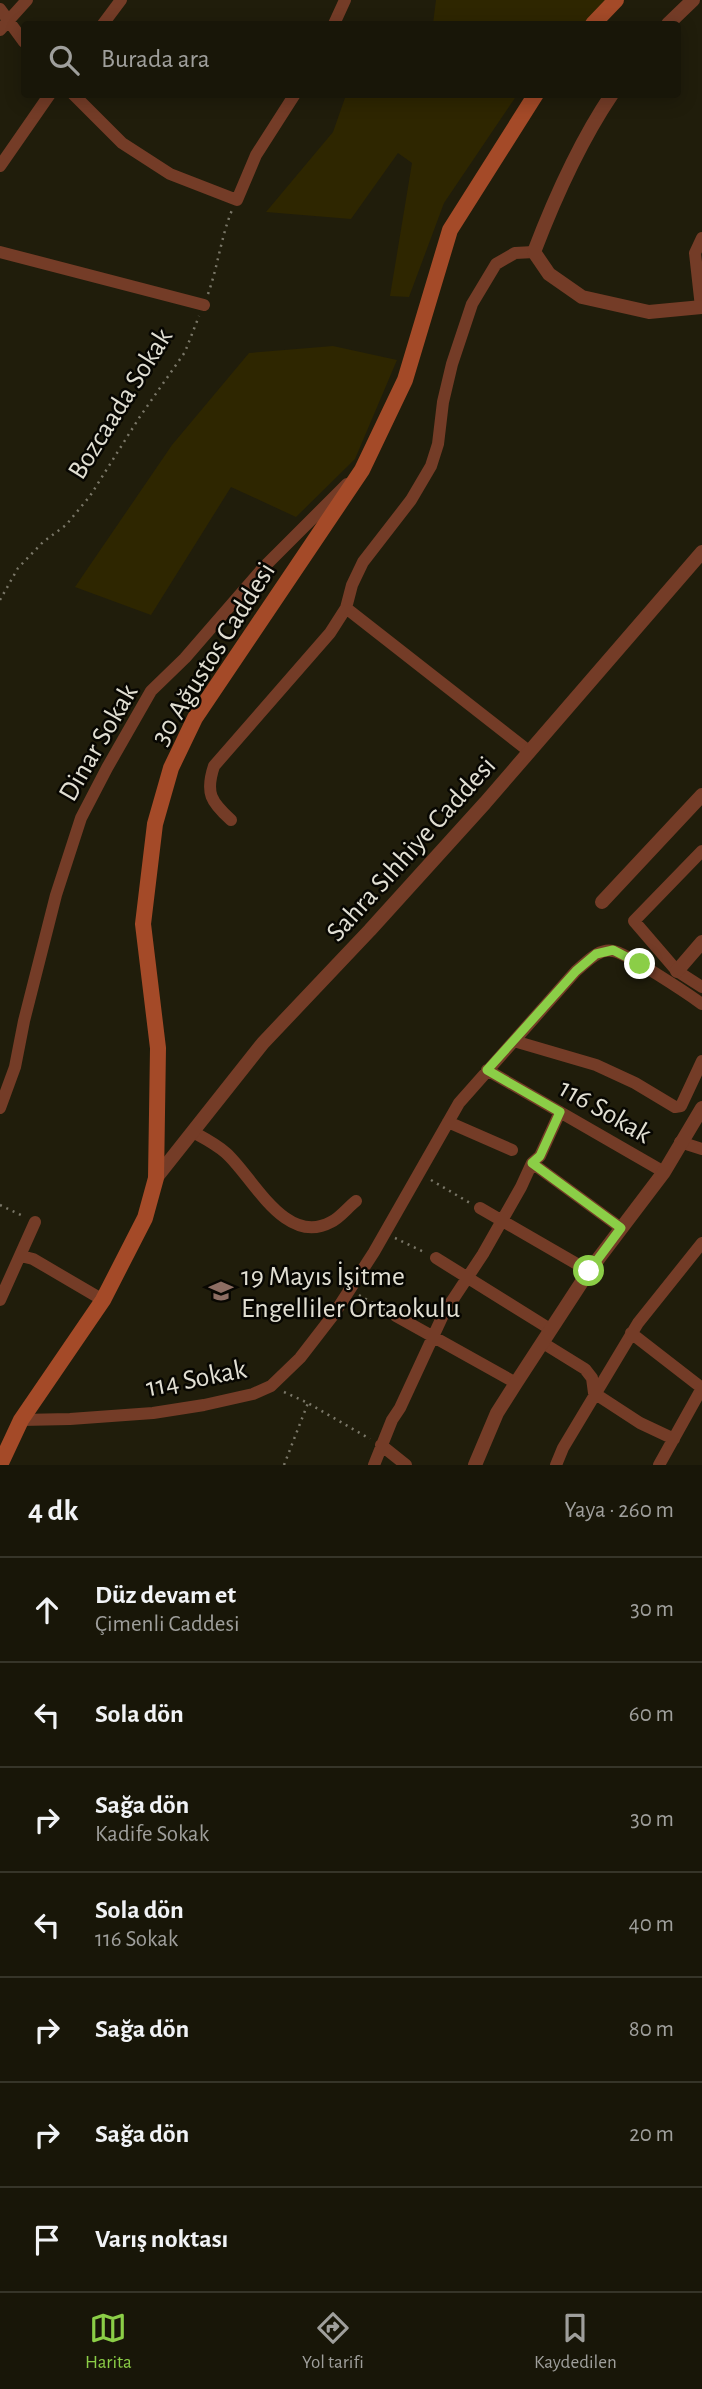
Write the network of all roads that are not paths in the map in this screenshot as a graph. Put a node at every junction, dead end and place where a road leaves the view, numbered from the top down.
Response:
1 (27, 0) edge
2 (121, 0) edge
3 (345, 0) edge
4 (616, 0) edge
5 (693, 0) edge
6 (0, 9) edge
7 (9, 19) junction
8 (105, 21) edge
9 (335, 21) edge
10 (596, 21) edge
11 (671, 21) edge
12 (0, 30) edge
13 (21, 37) edge
14 (47, 98) edge
15 (77, 98) edge
16 (292, 98) edge
17 (533, 98) edge
18 (609, 98) edge
19 (0, 166) edge
20 (702, 238) edge
21 (0, 252) edge
22 (534, 252) junction
23 (204, 305) road end
24 (702, 307) edge
25 (362, 470) junction
26 (702, 552) edge
27 (346, 608) junction
28 (530, 752) junction
29 (702, 795) edge
30 (231, 820) dead end
31 (702, 850) edge
32 (602, 902) dead end
33 (702, 942) edge
34 (677, 971) junction
35 (702, 987) edge
36 (702, 1004) edge
37 (514, 1041) junction
38 (702, 1061) edge
39 (487, 1070) junction
40 (0, 1108) edge
41 (702, 1108) edge
42 (560, 1112) junction
43 (448, 1122) junction
44 (193, 1132) junction
45 (680, 1142) junction
46 (702, 1149) edge
47 (512, 1150) dead end
48 (532, 1163) junction
49 (664, 1172) junction
50 (156, 1178) junction
51 (356, 1201) dead end
52 (480, 1208) road end
53 (501, 1220) junction
54 (35, 1222) road end
55 (621, 1228) junction
56 (702, 1243) edge
57 (21, 1256) junction
58 (436, 1258) road end
59 (589, 1271) junction
60 (468, 1278) junction
61 (0, 1300) edge
62 (103, 1300) junction
63 (396, 1316) road end
64 (550, 1329) junction
65 (631, 1333) junction
66 (433, 1336) junction
67 (543, 1343) junction
68 (516, 1382) junction
69 (594, 1393) junction
70 (22, 1420) junction
71 (674, 1439) junction
72 (381, 1445) junction
73 (0, 1465) edge
74 (374, 1465) edge
75 (406, 1465) edge
76 (475, 1465) edge
77 (556, 1465) edge
78 (659, 1465) edge

1 - 7 street
2 - 8 street
3 - 9 street
4 - 10 main road
5 - 11 street
6 - 7 street
7 - 12 street
7 - 13 street
14 - 19 street
15 - 16 street
17 - 25 main road, 30 Ağustos Caddesi
18 - 22 street
20 - 24 street
21 - 23 street
22 - 24 street
22 - 27 street
25 - 40 street, Dinar Sokak
25 - 50 main road, 30 Ağustos Caddesi
26 - 28 street, Sahra Sıhhiye Caddesi
27 - 28 street
27 - 30 street
28 - 44 street, Sahra Sıhhiye Caddesi
29 - 32 street
31 - 34 street
33 - 34 street
34 - 35 street
36 - 37 street, 114 Sokak
37 - 38 street
37 - 39 street, 114 Sokak
39 - 42 street, 116 Sokak
39 - 43 street, 114 Sokak
41 - 45 street
42 - 48 street
42 - 49 street, 116 Sokak
43 - 47 street
43 - 70 street, 114 Sokak
44 - 50 street, Sahra Sıhhiye Caddesi
44 - 51 street
45 - 46 street
45 - 49 street
48 - 53 street
48 - 55 street
49 - 55 street
50 - 62 main road, 30 Ağustos Caddesi
52 - 53 street
53 - 59 street
53 - 60 street
54 - 57 street
55 - 59 street
56 - 65 street
57 - 61 street
57 - 62 street
58 - 60 street
59 - 64 street
60 - 64 street
60 - 66 street
62 - 70 main road, 30 Ağustos Caddesi
63 - 66 street
64 - 67 street
65 - 69 street
65 - 71 street
66 - 68 street
66 - 72 street
67 - 68 street
67 - 69 street
68 - 76 street
69 - 71 street
69 - 77 street
70 - 73 main road, 30 Ağustos Caddesi
71 - 78 street
72 - 74 street
72 - 75 street

